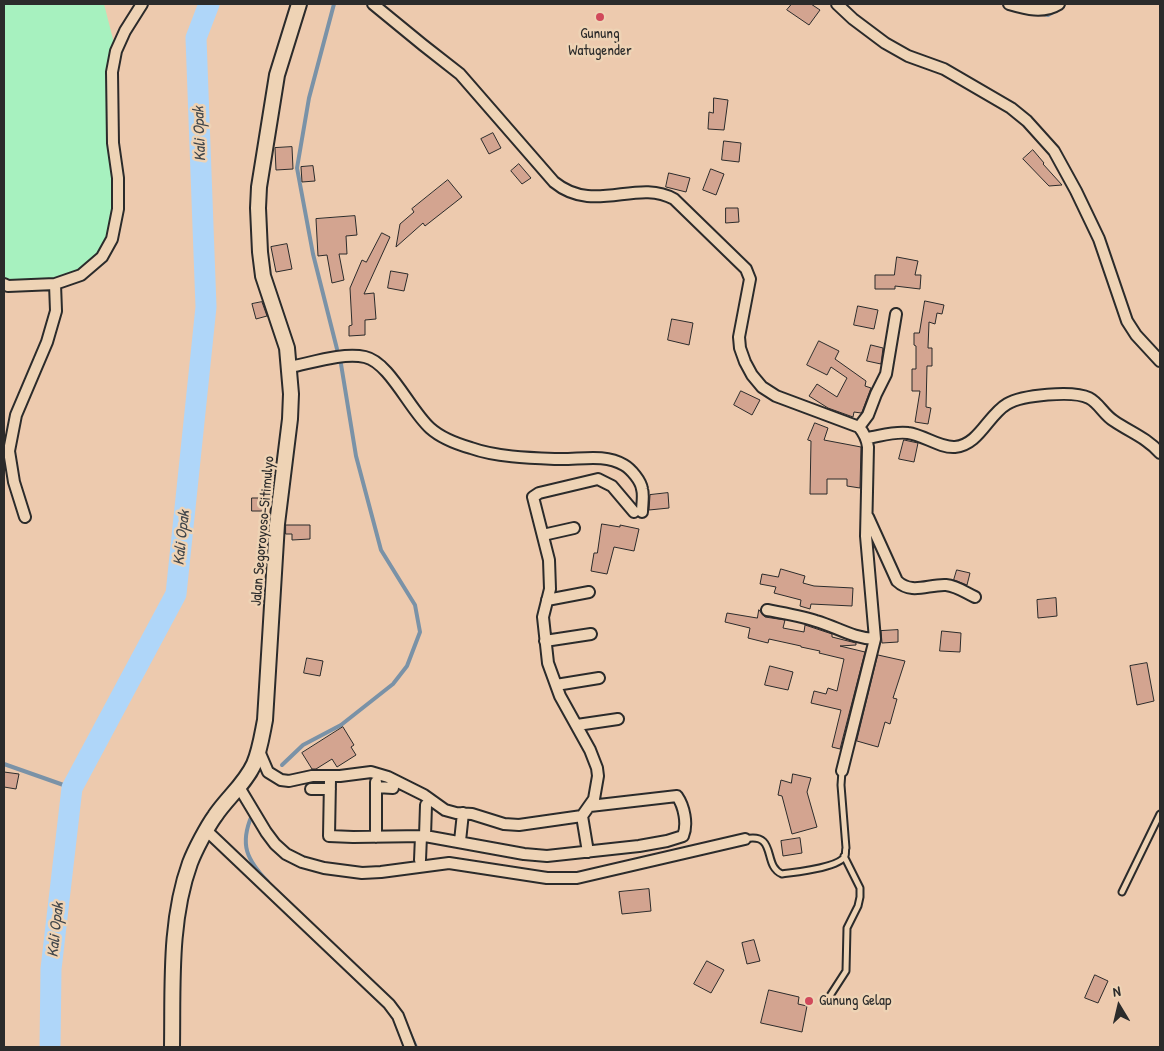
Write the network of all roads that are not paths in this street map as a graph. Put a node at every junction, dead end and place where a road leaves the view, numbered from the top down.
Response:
1 (142, 4) edge
2 (299, 4) edge
3 (373, 4) edge
4 (836, 4) edge
5 (1009, 4) edge
6 (1059, 4) edge
7 (4, 284) edge
8 (56, 284) junction
9 (896, 314) dead end
10 (1160, 361) edge
11 (290, 367) junction
12 (859, 426) junction
13 (866, 438) junction
14 (1160, 453) edge
15 (866, 514) junction
16 (25, 517) dead end
17 (574, 528) dead end
18 (543, 535) junction
19 (589, 592) dead end
20 (976, 597) dead end
21 (547, 600) junction
22 (767, 610) dead end
23 (591, 634) dead end
24 (875, 639) junction
25 (545, 641) junction
26 (598, 678) dead end
27 (556, 685) junction
28 (618, 719) dead end
29 (577, 726) junction
30 (258, 751) junction
31 (842, 771) joint
32 (239, 787) junction
33 (393, 788) dead end
34 (311, 789) dead end
35 (426, 805) dead end
36 (590, 806) junction
37 (463, 813) junction
38 (1160, 814) edge
39 (582, 816) junction
40 (207, 831) junction
41 (376, 836) junction
42 (423, 836) junction
43 (745, 839) joint
44 (460, 841) junction
45 (588, 852) junction
46 (844, 856) junction
47 (420, 860) dead end
48 (1122, 892) dead end
49 (826, 1002) dead end
50 (172, 1047) edge
51 (410, 1047) edge

1 - 8 street
2 - 11 main road, Jalan Segoroyoso-Sitimulyo
3 - 12 street
4 - 10 street
5 - 6 street
7 - 8 street
8 - 16 street
9 - 12 street
11 - 18 street
11 - 30 main road, Jalan Segoroyoso-Sitimulyo
12 - 13 street
13 - 14 street
13 - 15 street
15 - 20 street
15 - 24 street
17 - 18 street
18 - 21 street
19 - 21 street
21 - 25 street
22 - 24 street
23 - 25 street
24 - 31 street
25 - 27 street
26 - 27 street
27 - 29 street
28 - 29 street
29 - 36 street
30 - 32 main road, Jalan Segoroyoso-Sitimulyo
30 - 37 street
31 - 46 lane
32 - 40 main road, Jalan Segoroyoso-Sitimulyo
32 - 43 street
33 - 41 street
34 - 41 street
35 - 42 street
36 - 39 street
36 - 45 street
37 - 39 street
37 - 44 street
38 - 48 lane
39 - 45 street
40 - 50 main road, Jalan Segoroyoso-Sitimulyo
40 - 51 street
41 - 42 street
42 - 44 street
42 - 47 street
43 - 46 lane
44 - 45 street
46 - 49 lane

